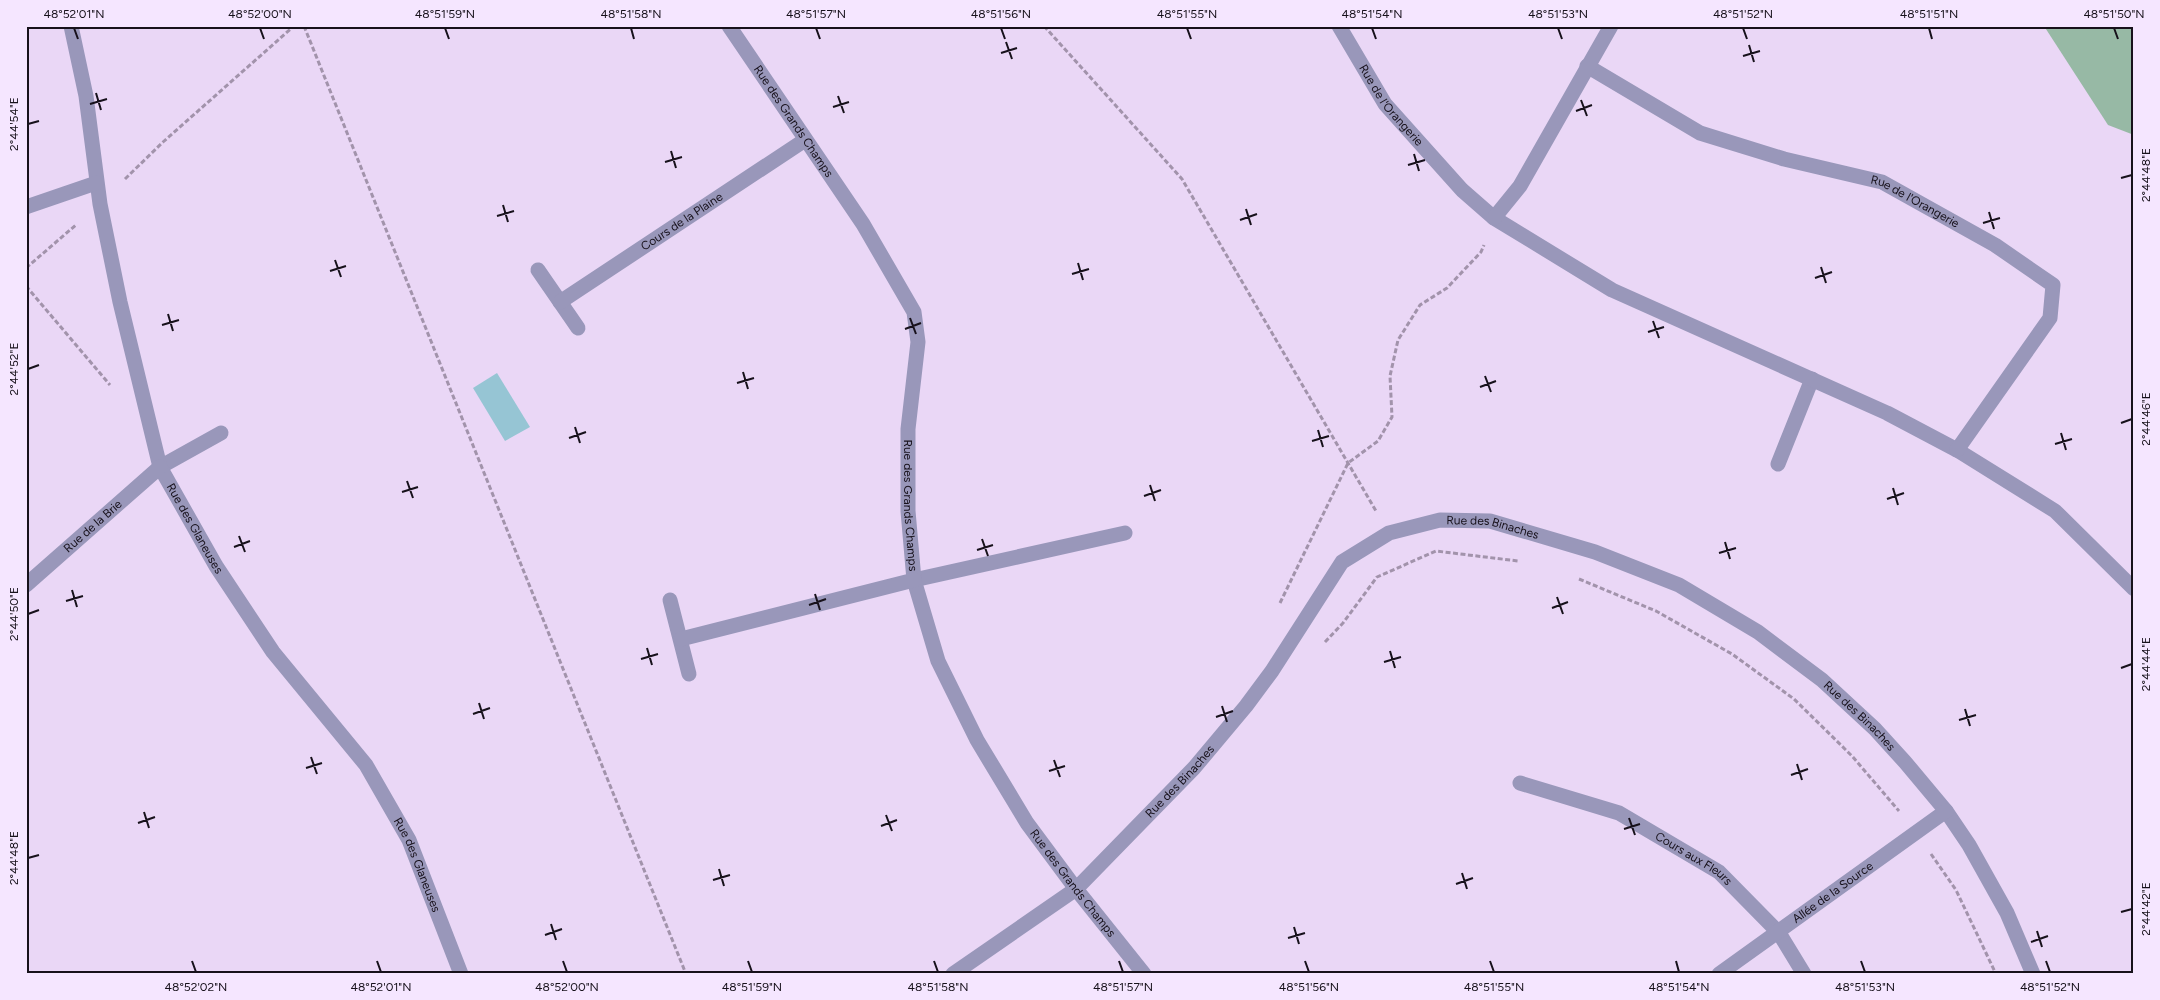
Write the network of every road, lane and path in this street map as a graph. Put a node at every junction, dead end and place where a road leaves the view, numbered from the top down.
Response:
1 (71, 26) edge
2 (294, 26) edge
3 (304, 26) edge
4 (729, 26) edge
5 (1044, 26) edge
6 (1339, 26) edge
7 (1611, 26) edge
8 (1587, 66) junction
9 (805, 140) junction
10 (96, 183) junction
11 (100, 204) junction
12 (26, 207) edge
13 (1494, 218) junction
14 (26, 268) edge
15 (538, 270) dead end
16 (26, 286) edge
17 (560, 302) junction
18 (578, 328) dead end
19 (1812, 379) junction
20 (114, 390) dead end
21 (221, 433) dead end
22 (1957, 450) junction
23 (1348, 463) junction
24 (1778, 464) dead end
25 (160, 466) junction
26 (1125, 533) dead end
27 (1389, 533) junction
28 (1526, 562) dead end
29 (1577, 578) dead end
30 (914, 580) junction
31 (26, 585) edge
32 (2134, 589) edge
33 (670, 600) dead end
34 (1300, 628) junction
35 (681, 640) junction
36 (689, 674) dead end
37 (1520, 783) dead end
38 (1946, 811) junction
39 (1917, 833) junction
40 (1076, 889) junction
41 (1779, 933) junction
42 (461, 974) edge
43 (686, 974) edge
44 (953, 974) edge
45 (1144, 974) edge
46 (1720, 974) edge
47 (1804, 974) edge
48 (1996, 974) edge
49 (2033, 974) edge

1 - 10 street, Rue des Glaneuses
2 - 11 path
3 - 43 path
4 - 9 street, Rue des Grands Champs
5 - 23 path
6 - 13 street, Rue de l'Orangerie
7 - 8 street
8 - 13 street
8 - 22 street, Rue de l'Orangerie
9 - 17 street, Cours de la Plaine
9 - 30 street, Rue des Grands Champs
10 - 11 street, Rue des Glaneuses
10 - 12 street
11 - 14 path
11 - 25 street, Rue des Glaneuses
13 - 19 street, Rue de l'Orangerie
13 - 23 path
15 - 17 street
16 - 20 path
17 - 18 street
19 - 22 street, Rue de l'Orangerie
19 - 24 street
21 - 25 street, Rue de la Brie
22 - 32 street, Rue de l'Orangerie
23 - 27 path
23 - 34 path
25 - 31 street, Rue de la Brie
25 - 42 street, Rue des Glaneuses
26 - 30 street
27 - 34 street, Rue des Binaches
27 - 38 street, Rue des Binaches
28 - 34 path
29 - 39 path
30 - 35 street
30 - 40 street, Rue des Grands Champs
33 - 35 street
34 - 40 street, Rue des Binaches
35 - 36 street
37 - 41 street, Cours aux Fleurs
38 - 39 street, Allée de la Source
38 - 49 street, Rue des Binaches
39 - 41 street, Allée de la Source
39 - 48 path
40 - 44 street, Rue des Binaches
40 - 45 street, Rue des Grands Champs
41 - 46 street, Allée de la Source
41 - 47 street, Cours aux Fleurs

